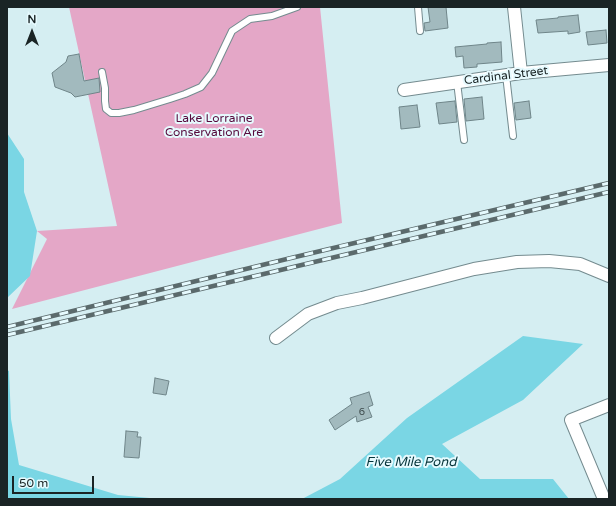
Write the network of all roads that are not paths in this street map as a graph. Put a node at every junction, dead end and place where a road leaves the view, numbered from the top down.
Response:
1 (297, 7) edge
2 (418, 7) edge
3 (514, 7) edge
4 (420, 31) dead end
5 (609, 65) edge
6 (102, 72) dead end
7 (521, 73) junction
8 (506, 75) junction
9 (457, 82) junction
10 (404, 90) dead end
11 (513, 136) dead end
12 (464, 140) dead end
13 (609, 276) edge
14 (276, 338) dead end
15 (609, 405) edge
16 (604, 499) edge

1 - 6 lane
2 - 4 lane
3 - 7 street
5 - 7 street, Cardinal Street
7 - 8 street, Cardinal Street
8 - 9 street, Cardinal Street
8 - 11 lane
9 - 10 street, Cardinal Street
9 - 12 lane
13 - 14 street
15 - 16 street

